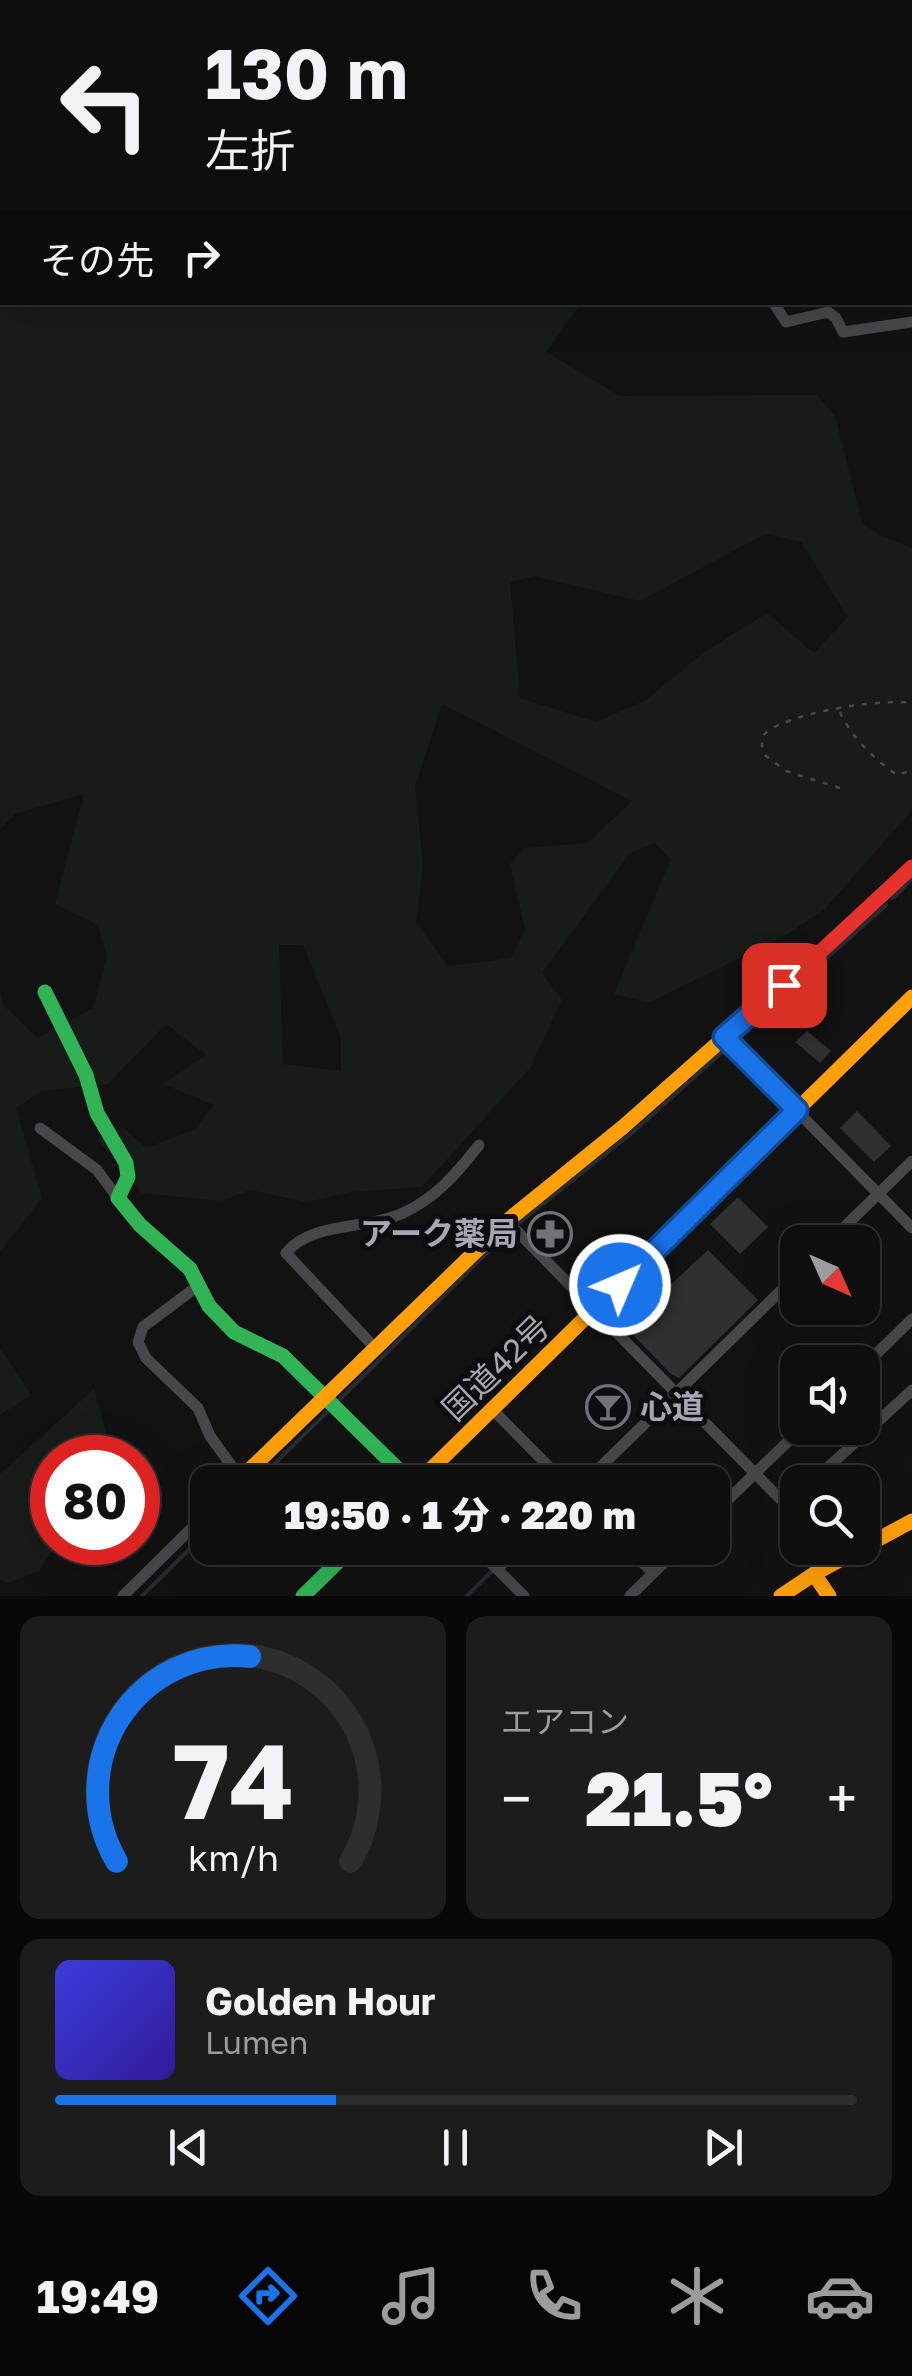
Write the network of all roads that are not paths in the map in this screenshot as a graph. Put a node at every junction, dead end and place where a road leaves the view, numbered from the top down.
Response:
1 (775, 305) edge
2 (912, 322) edge
3 (912, 867) edge
4 (45, 992) dead end
5 (912, 997) edge
6 (724, 1037) junction
7 (797, 1110) junction
8 (40, 1128) dead end
9 (479, 1146) dead end
10 (912, 1161) edge
11 (879, 1194) junction
12 (118, 1198) junction
13 (506, 1221) junction
14 (847, 1225) edge
15 (912, 1228) edge
16 (198, 1285) junction
17 (780, 1292) edge
18 (594, 1310) junction
19 (912, 1319) edge
20 (375, 1348) junction
21 (880, 1350) edge
22 (912, 1390) edge
23 (676, 1394) junction
24 (325, 1397) junction
25 (492, 1410) junction
26 (784, 1445) edge
27 (229, 1465) edge
28 (255, 1465) edge
29 (396, 1465) edge
30 (432, 1465) edge
31 (547, 1465) edge
32 (603, 1465) edge
33 (830, 1465) edge
34 (754, 1474) junction
35 (730, 1497) edge
36 (780, 1499) edge
37 (912, 1521) edge
38 (190, 1530) edge
39 (335, 1565) edge
40 (494, 1565) edge
41 (502, 1565) edge
42 (645, 1565) edge
43 (661, 1565) edge
44 (498, 1569) junction
45 (653, 1573) junction
46 (821, 1584) edge
47 (124, 1596) edge
48 (303, 1596) edge
49 (524, 1596) edge
50 (630, 1596) edge
51 (781, 1596) edge

1 - 2 street
3 - 6 main road
4 - 12 main road
5 - 7 main road, 国道42号
6 - 7 street
6 - 13 main road
7 - 11 street
7 - 18 main road, 国道42号
8 - 12 street
9 - 20 street
10 - 11 street
11 - 14 street
11 - 15 street
12 - 16 main road
13 - 18 street
13 - 20 main road
16 - 24 main road
16 - 27 street
17 - 23 street
18 - 23 street
18 - 25 main road, 国道42号
19 - 21 street
20 - 24 main road
22 - 33 street
23 - 32 street
23 - 34 street
24 - 28 main road
24 - 29 main road
25 - 30 main road, 国道42号
25 - 31 street
26 - 34 street
34 - 35 street
34 - 36 street
37 - 46 main road
38 - 47 street
39 - 48 main road
40 - 44 street
41 - 44 street
42 - 45 street
43 - 45 street
44 - 49 street
45 - 50 street
46 - 51 main road

